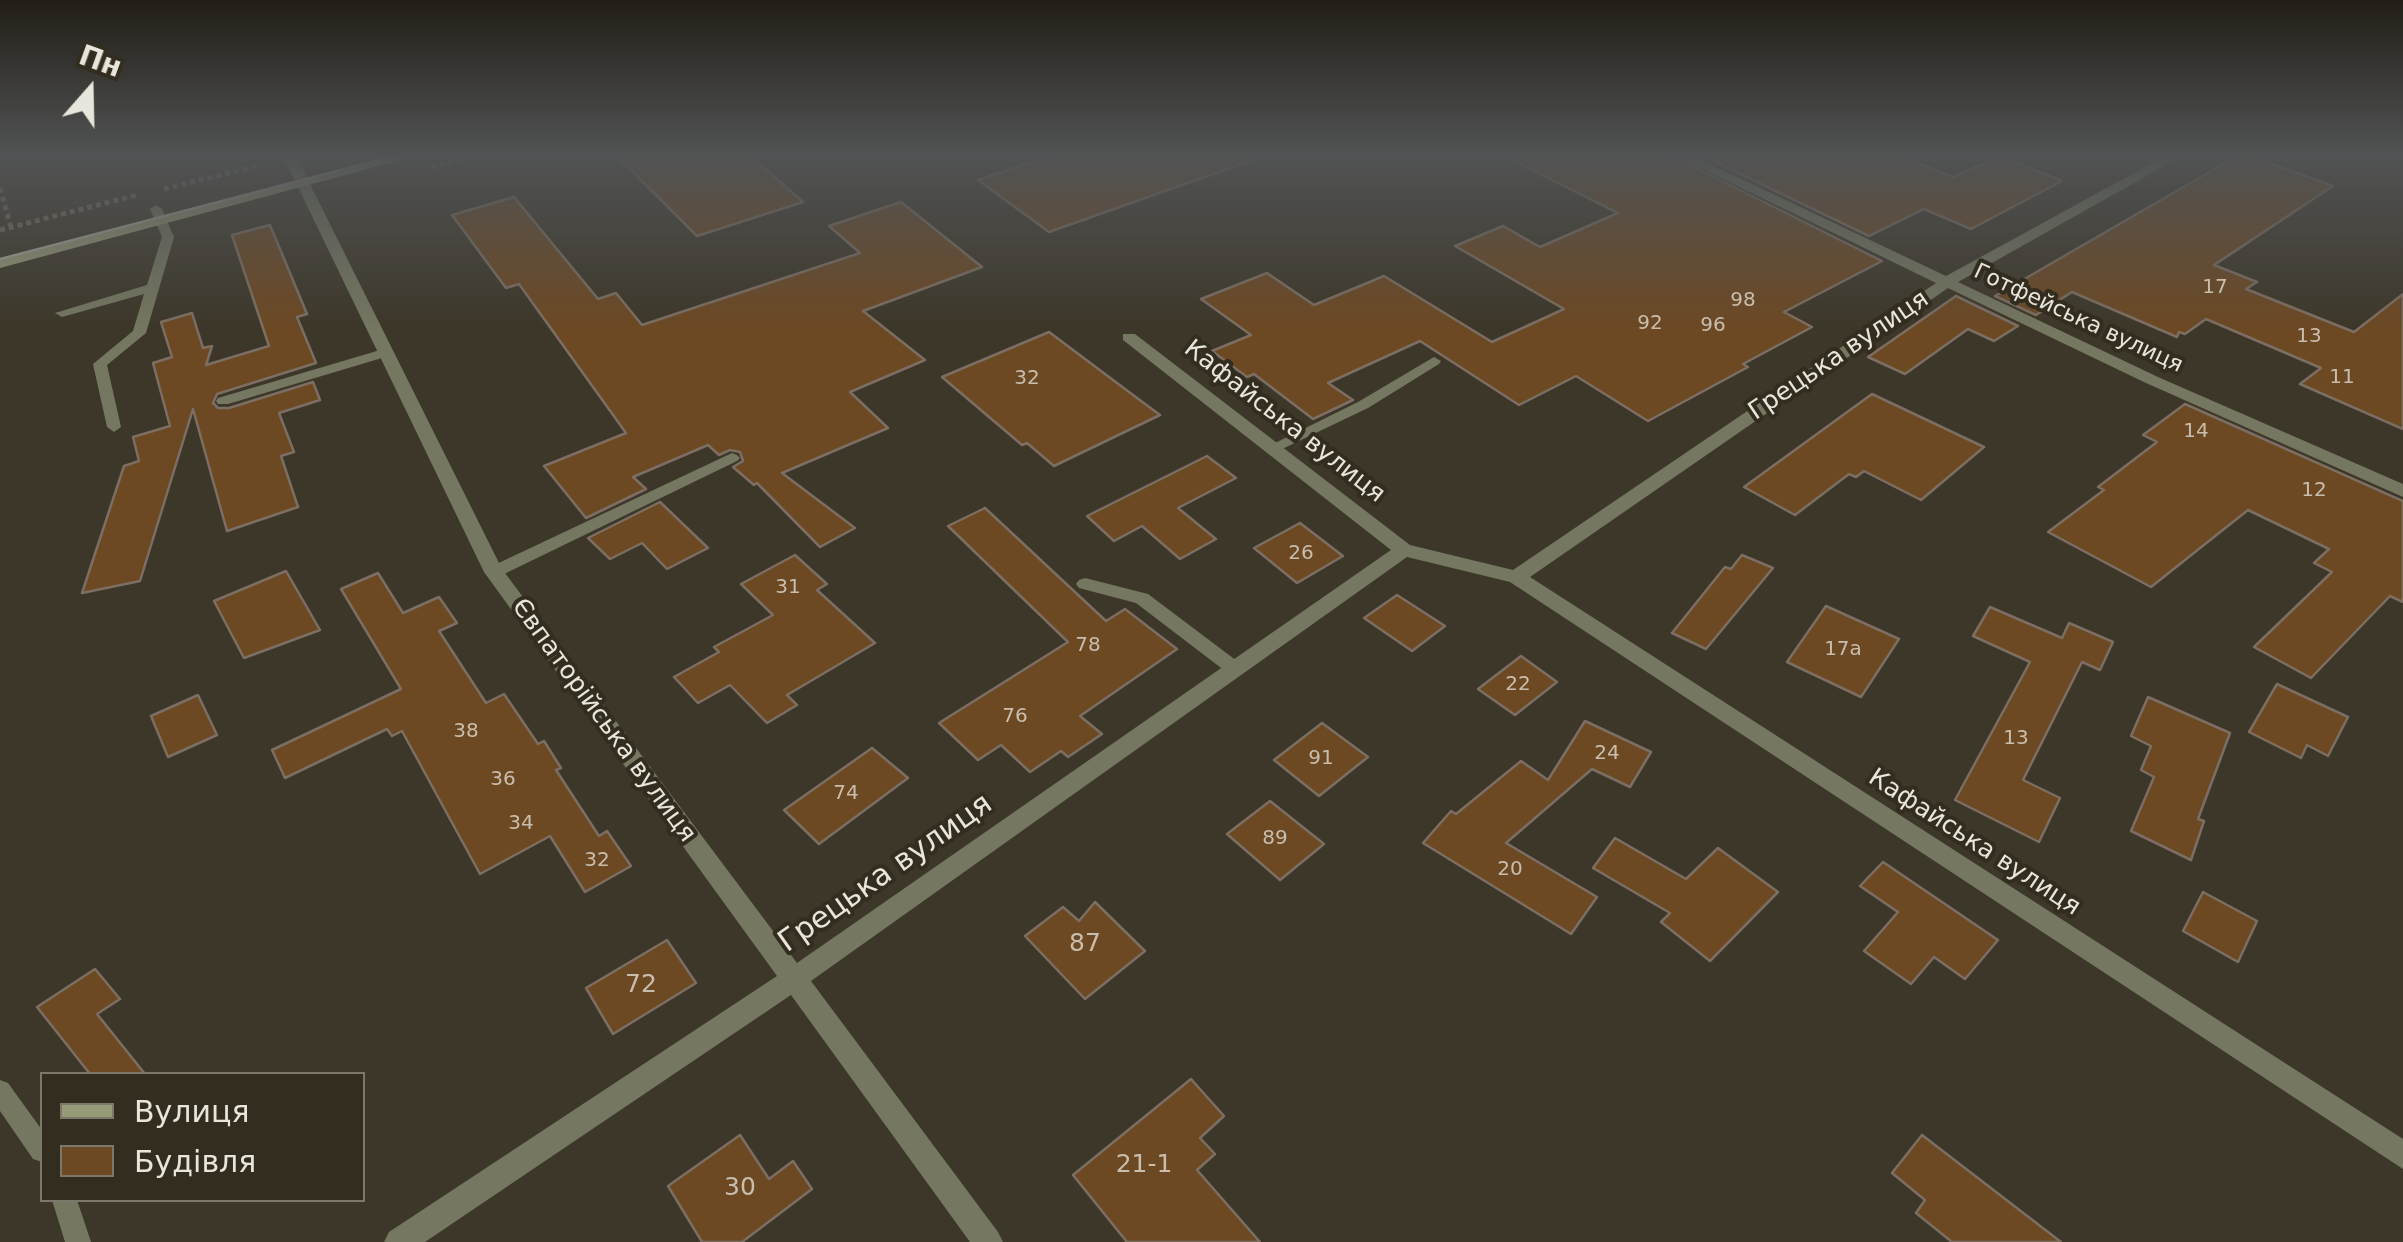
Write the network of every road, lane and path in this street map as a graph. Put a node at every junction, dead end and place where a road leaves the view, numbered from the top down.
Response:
1 (7, 214) edge
2 (66, 214) edge
3 (167, 214) edge
4 (319, 214) edge
5 (1803, 214) edge
6 (2070, 214) edge
7 (159, 216) junction
8 (11, 228) junction
9 (0, 230) edge
10 (0, 250) edge
11 (0, 264) edge
12 (1946, 282) junction
13 (152, 288) junction
14 (62, 313) dead end
15 (1130, 336) dead end
16 (387, 352) junction
17 (1434, 361) dead end
18 (222, 402) dead end
19 (114, 427) dead end
20 (1272, 448) junction
21 (732, 458) dead end
22 (2403, 491) edge
23 (1404, 550) junction
24 (494, 572) junction
25 (1516, 577) junction
26 (1085, 584) dead end
27 (1235, 668) junction
28 (794, 979) junction
29 (0, 1091) edge
30 (40, 1147) edge
31 (2403, 1154) edge
32 (67, 1202) edge
33 (78, 1242) edge
34 (399, 1242) edge
35 (988, 1242) edge

1 - 8 path
2 - 8 path
3 - 7 main road
4 - 16 street, Євпаторійська вулиця
5 - 12 street, Готфейська вулиця
6 - 12 street, Грецька вулиця
7 - 10 main road
7 - 11 main road
7 - 13 lane
8 - 9 path
12 - 22 street, Готфейська вулиця
12 - 25 street, Грецька вулиця
13 - 14 lane
13 - 19 lane
15 - 20 street, Кафайська вулиця
16 - 18 lane
16 - 24 street, Євпаторійська вулиця
17 - 20 lane
20 - 23 street, Кафайська вулиця
21 - 24 lane
23 - 25 street, Кафайська вулиця
23 - 27 street, Грецька вулиця
24 - 28 street, Євпаторійська вулиця
25 - 31 street, Кафайська вулиця
26 - 27 lane
27 - 28 street, Грецька вулиця
28 - 34 street, Грецька вулиця
28 - 35 street, Євпаторійська вулиця
29 - 30 lane
32 - 33 lane

